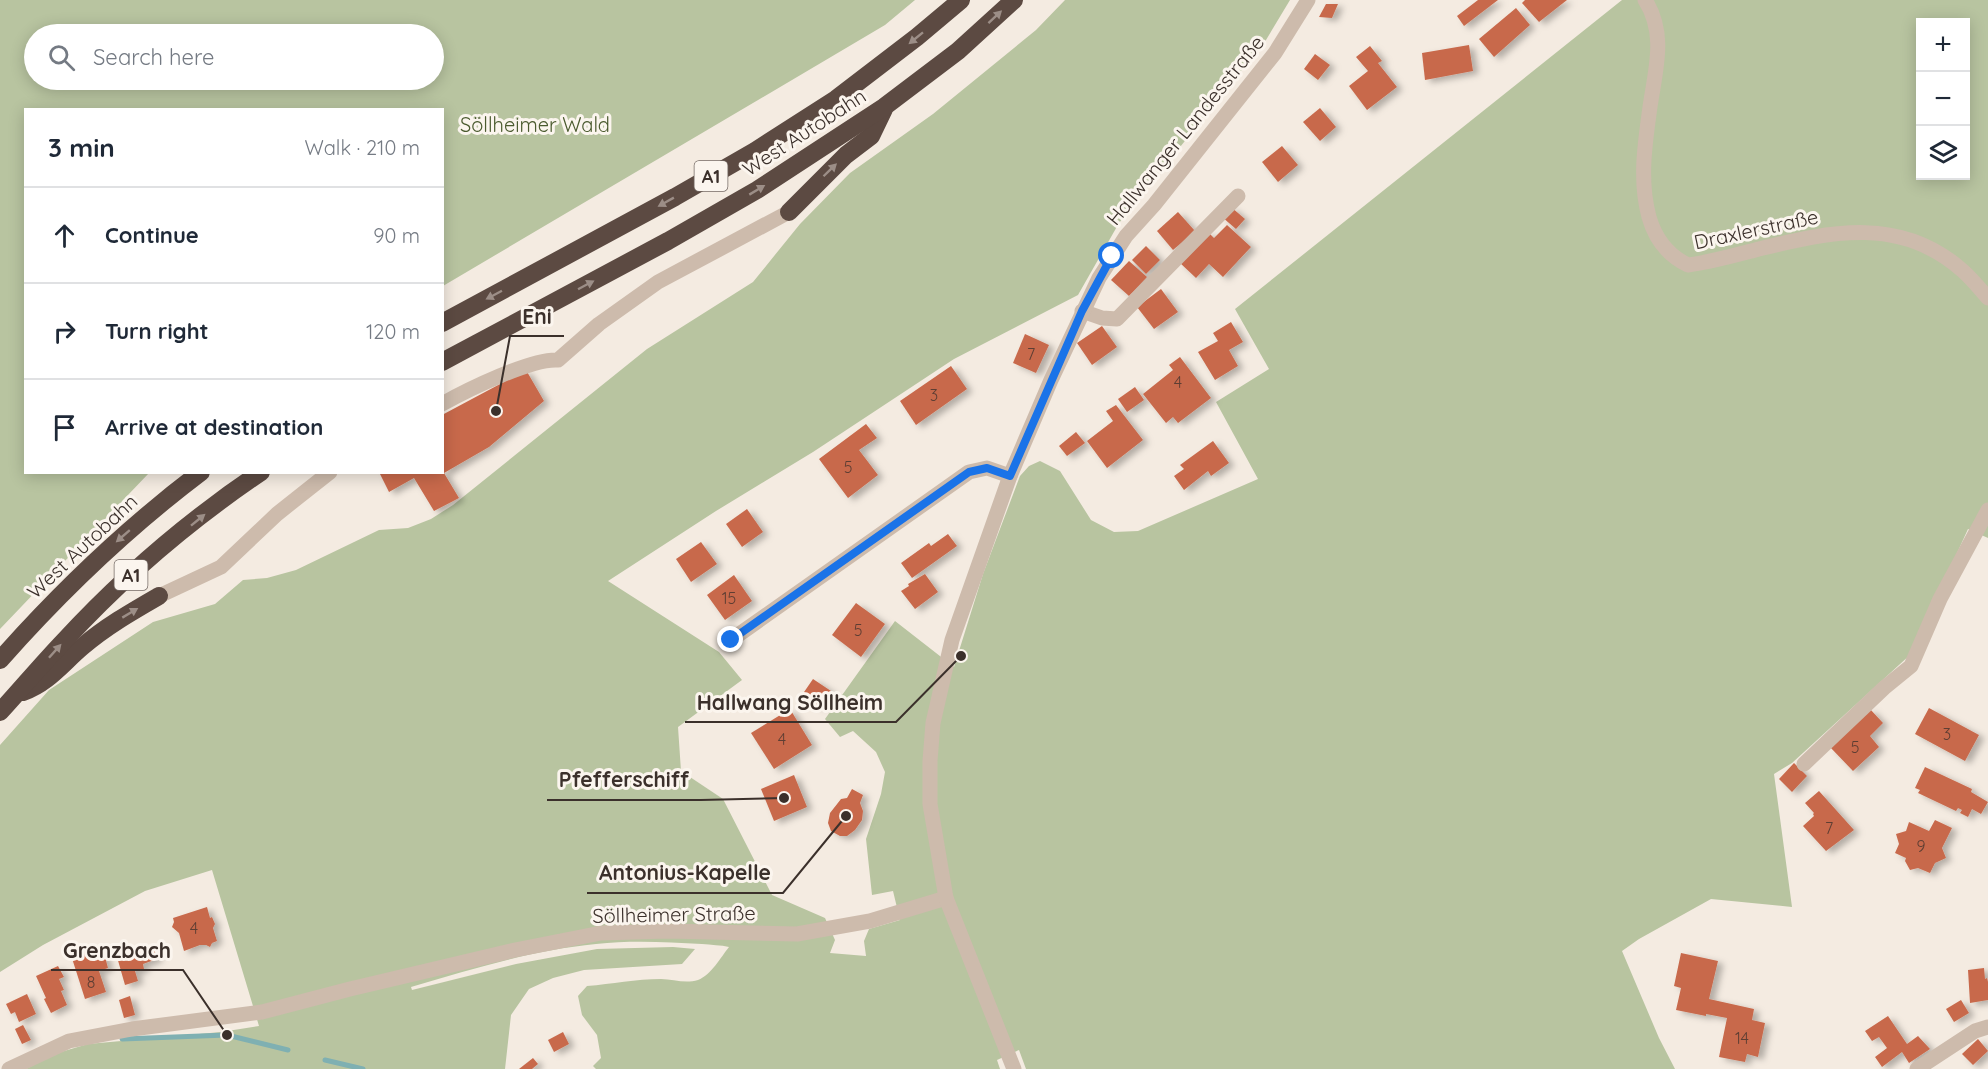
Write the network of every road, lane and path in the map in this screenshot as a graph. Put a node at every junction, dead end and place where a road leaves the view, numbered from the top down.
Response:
1 (961, 0) edge
2 (1014, 0) edge
3 (1308, 0) edge
4 (1646, 0) edge
5 (885, 107) junction
6 (1238, 196) dead end
7 (789, 212) joint
8 (1988, 298) edge
9 (1082, 311) junction
10 (444, 322) edge
11 (444, 361) edge
12 (444, 403) edge
13 (199, 474) edge
14 (258, 474) edge
15 (327, 474) edge
16 (1010, 476) junction
17 (1988, 510) edge
18 (159, 596) joint
19 (731, 640) dead end
20 (0, 660) edge
21 (16, 695) junction
22 (0, 712) edge
23 (1804, 765) dead end
24 (946, 898) junction
25 (1988, 1027) edge
26 (9, 1069) edge
27 (1014, 1069) edge
28 (1917, 1069) edge

1 -> 10 highway, West Autobahn / A1
5 -> 2 highway, West Autobahn / A1
3 - 9 street, Hallwanger Landesstraße
4 - 8 street, Draxlerstraße
7 -> 5 highway
11 -> 5 highway, West Autobahn / A1
6 - 9 street
7 - 12 street
9 - 16 street, Hallwanger Landesstraße
13 -> 20 highway, West Autobahn / A1
21 -> 14 highway, A1
15 - 18 street
16 - 19 street
16 - 24 street, Hallwanger Landesstraße
17 - 23 street
21 -> 18 highway
21 - 22 highway, A1
24 - 26 street, Söllheimer Straße
24 - 27 street, Hallwanger Landesstraße
25 - 28 street

